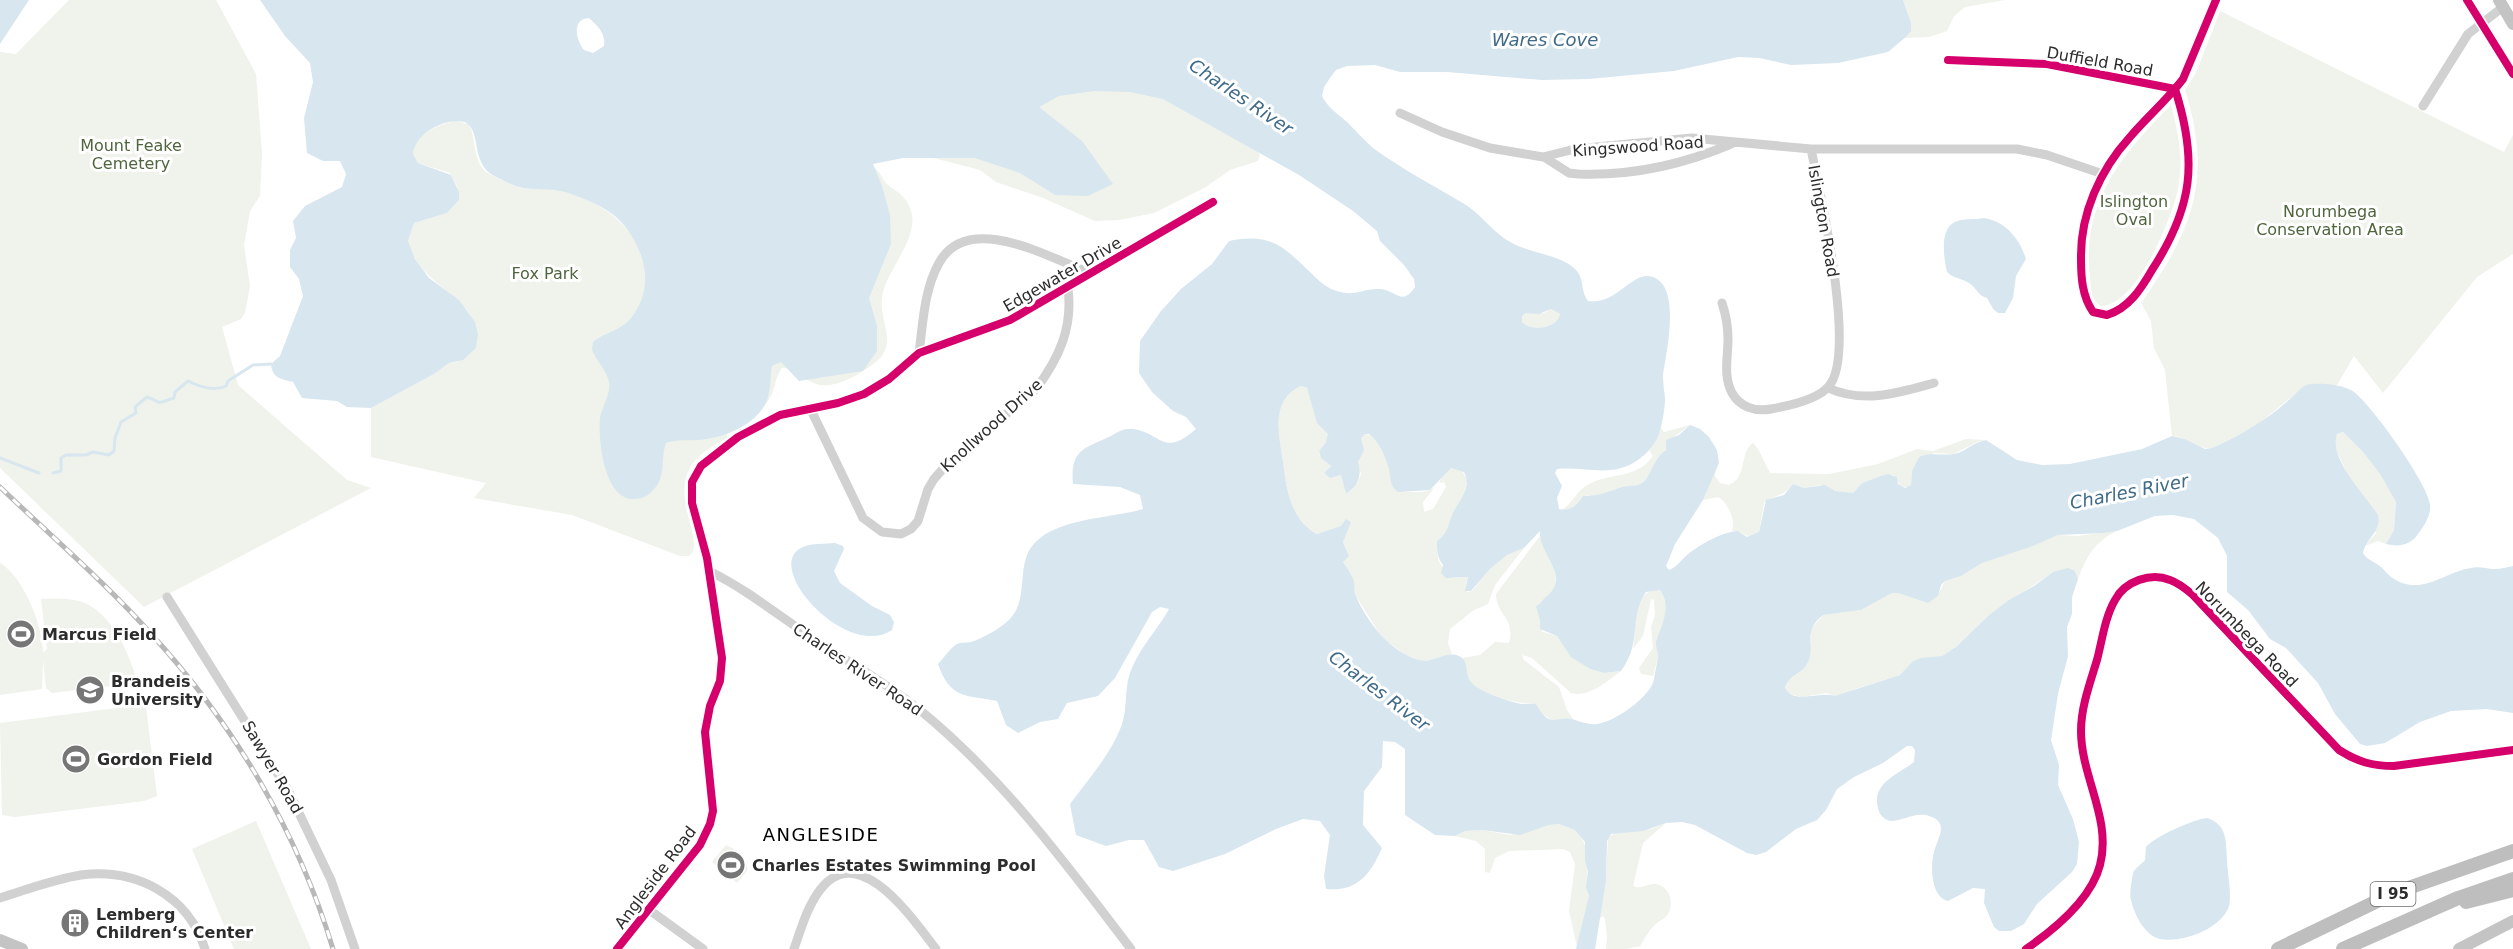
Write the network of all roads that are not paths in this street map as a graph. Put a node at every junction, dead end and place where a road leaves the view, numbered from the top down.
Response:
1 (2216, 0) edge
2 (2501, 3) edge
3 (2513, 24) edge
4 (1948, 60) dead end
5 (2175, 89) junction
6 (2423, 106) dead end
7 (1400, 114) dead end
8 (1733, 143) junction
9 (1811, 148) junction
10 (1543, 157) junction
11 (2103, 174) junction
12 (1213, 202) dead end
13 (1090, 273) junction
14 (1068, 289) junction
15 (1722, 303) dead end
16 (919, 353) junction
17 (1934, 383) dead end
18 (1828, 388) junction
19 (810, 408) junction
20 (709, 572) junction
21 (167, 597) dead end
22 (2513, 750) edge
23 (2513, 851) edge
24 (2513, 879) edge
25 (2513, 890) edge
26 (0, 898) edge
27 (2435, 908) junction
28 (648, 909) junction
29 (2513, 921) edge
30 (0, 940) edge
31 (22, 949) edge
32 (205, 949) edge
33 (355, 949) edge
34 (617, 949) edge
35 (703, 949) edge
36 (794, 949) edge
37 (936, 949) edge
38 (1131, 949) edge
39 (2026, 949) edge
40 (2278, 949) edge
41 (2343, 949) edge
42 (2459, 949) edge

1 - 5 street
2 - 3 main road
2 - 6 street
4 - 5 street, Duffield Road
5 - 11 street
5 - 11 street
7 - 10 street, Kingswood Road
8 - 9 street, Kingswood Road
8 - 10 street, Kingswood Road
8 - 10 street, Kingswood Road
9 - 11 street, Islington Road
9 - 18 street, Islington Road
12 - 13 street, Edgewater Drive
13 - 14 street, Edgewater Drive
13 - 16 street
14 - 16 street, Edgewater Drive
14 - 19 street, Knollwood Drive
15 - 18 street
16 - 19 street, Edgewater Drive
17 - 18 street
19 - 20 street, Edgewater Drive
20 - 28 street, Angleside Road
20 - 38 street, Charles River Road
21 - 33 street, Sawyer Road
22 - 39 street, Norumbega Road
23 - 40 highway, I 95
24 - 27 highway, I 95
25 - 27 highway
26 - 32 street
27 - 41 highway, I 95
28 - 34 street, Angleside Road
28 - 35 street
29 - 42 main road
30 - 31 main road
36 - 37 street

